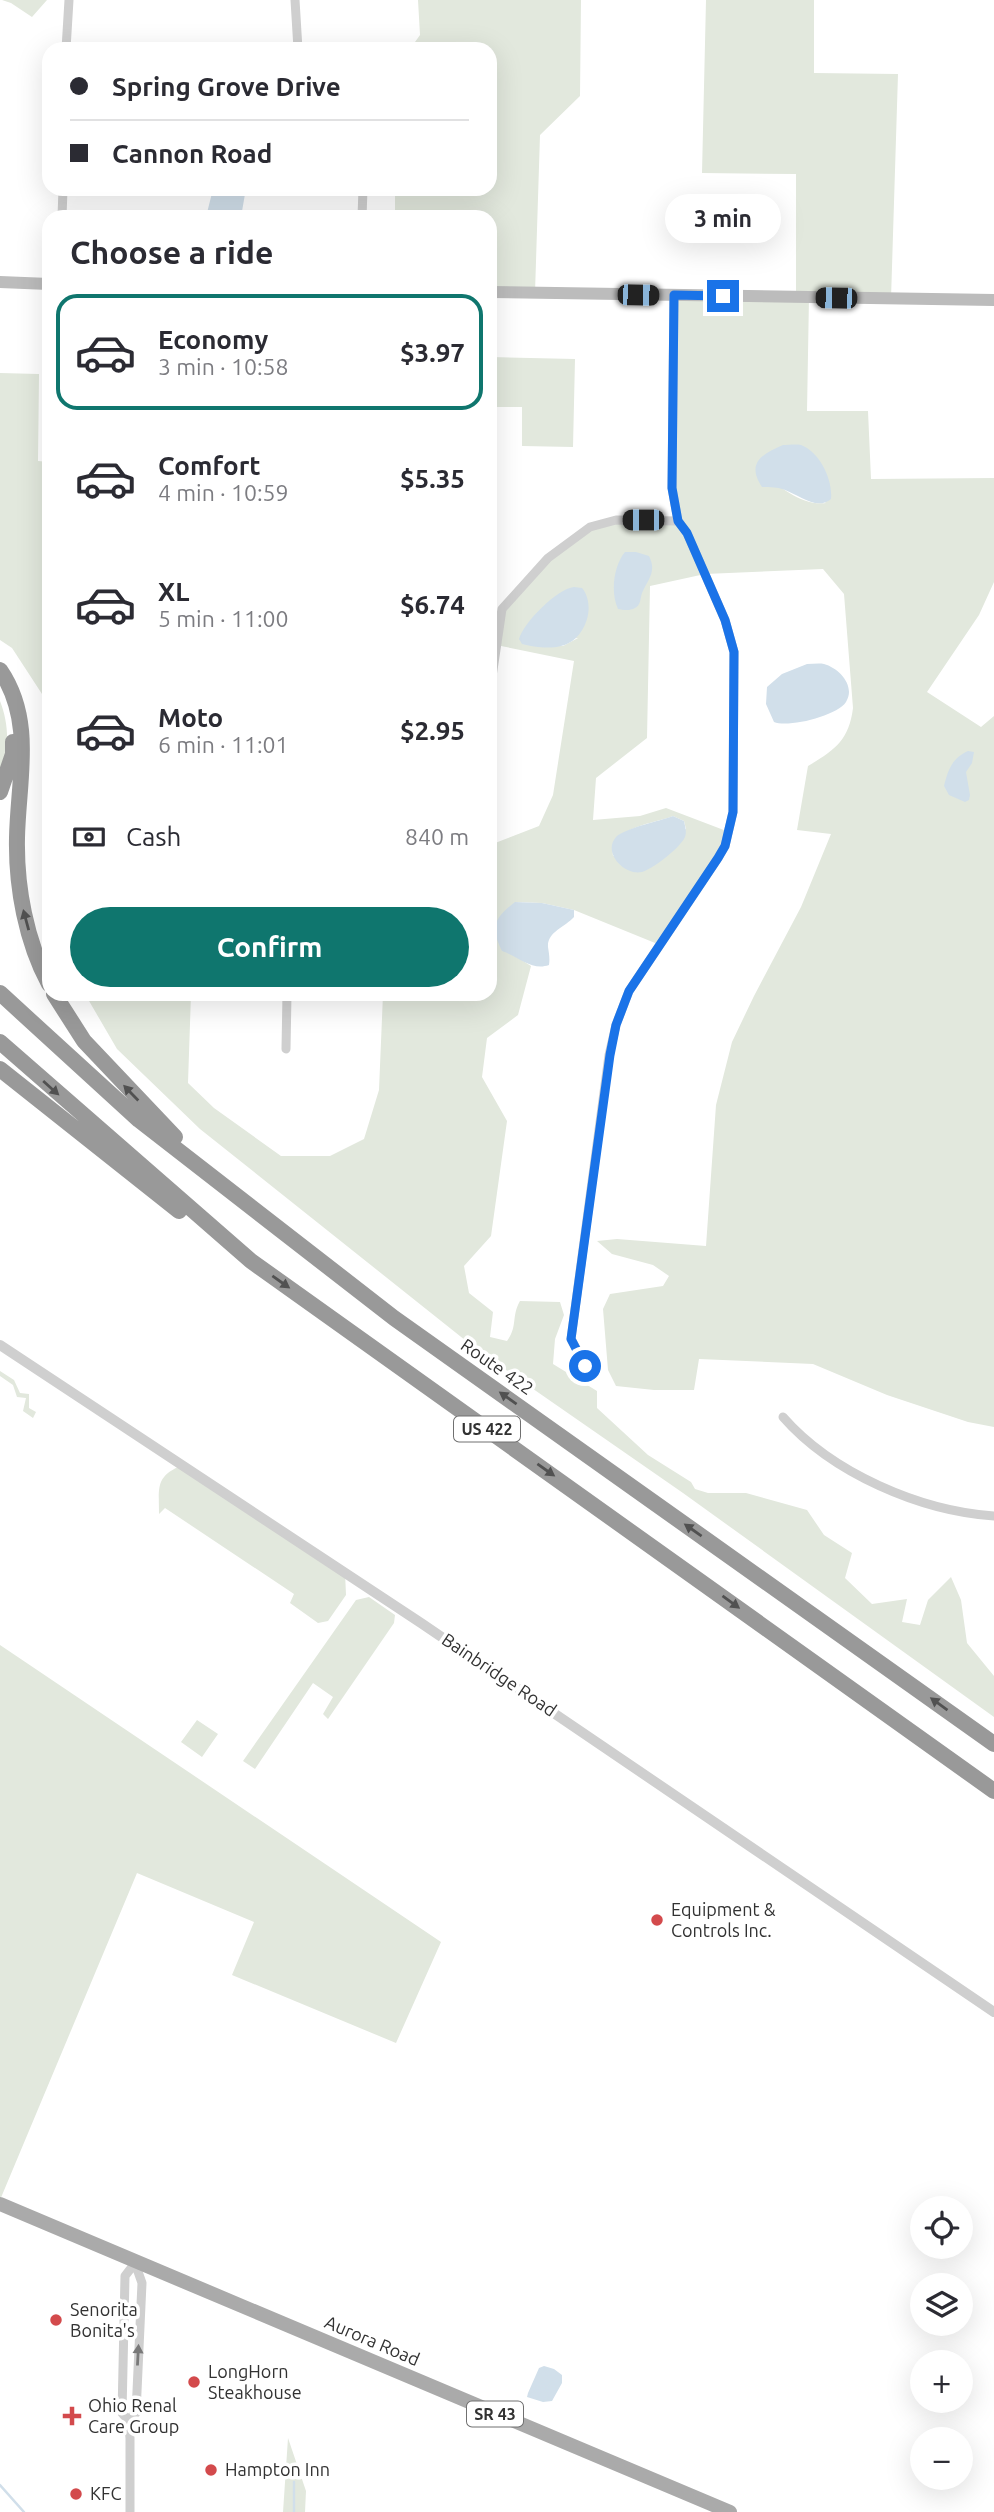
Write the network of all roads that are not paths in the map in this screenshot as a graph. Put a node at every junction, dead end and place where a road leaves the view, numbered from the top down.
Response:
1 (69, 0) edge
2 (295, 0) edge
3 (66, 42) edge
4 (298, 42) edge
5 (0, 282) edge
6 (42, 284) edge
7 (497, 292) edge
8 (674, 295) junction
9 (994, 300) edge
10 (678, 521) junction
11 (497, 643) edge
12 (0, 670) edge
13 (0, 689) edge
14 (0, 792) edge
15 (42, 966) edge
16 (0, 993) edge
17 (58, 1001) edge
18 (287, 1001) edge
19 (0, 1042) edge
20 (286, 1049) dead end
21 (0, 1069) edge
22 (251, 1261) junction
23 (329, 1268) junction
24 (0, 1345) edge
25 (585, 1366) dead end
26 (783, 1416) dead end
27 (994, 1516) edge
28 (994, 1744) edge
29 (994, 1791) edge
30 (994, 2011) edge
31 (4, 2206) edge
32 (135, 2263) junction
33 (128, 2420) junction
34 (130, 2512) edge
35 (730, 2512) edge

1 - 3 street
2 - 4 street
5 - 6 main road
7 - 8 main road
8 - 9 main road
8 - 10 street
10 - 11 street
10 - 25 street
15 -> 12 highway
13 - 14 highway
16 - 23 highway, Route 422 / US 422
23 -> 17 highway
18 - 20 street
19 -> 22 highway, US 422
21 - 22 highway
22 -> 29 highway, US 422
28 -> 23 highway, Route 422 / US 422
24 - 30 street, Bainbridge Road
26 - 27 street
31 - 32 main road, Aurora Road / SR 43
33 -> 32 street
32 - 33 street
32 - 35 main road, Aurora Road / SR 43
33 - 34 street

